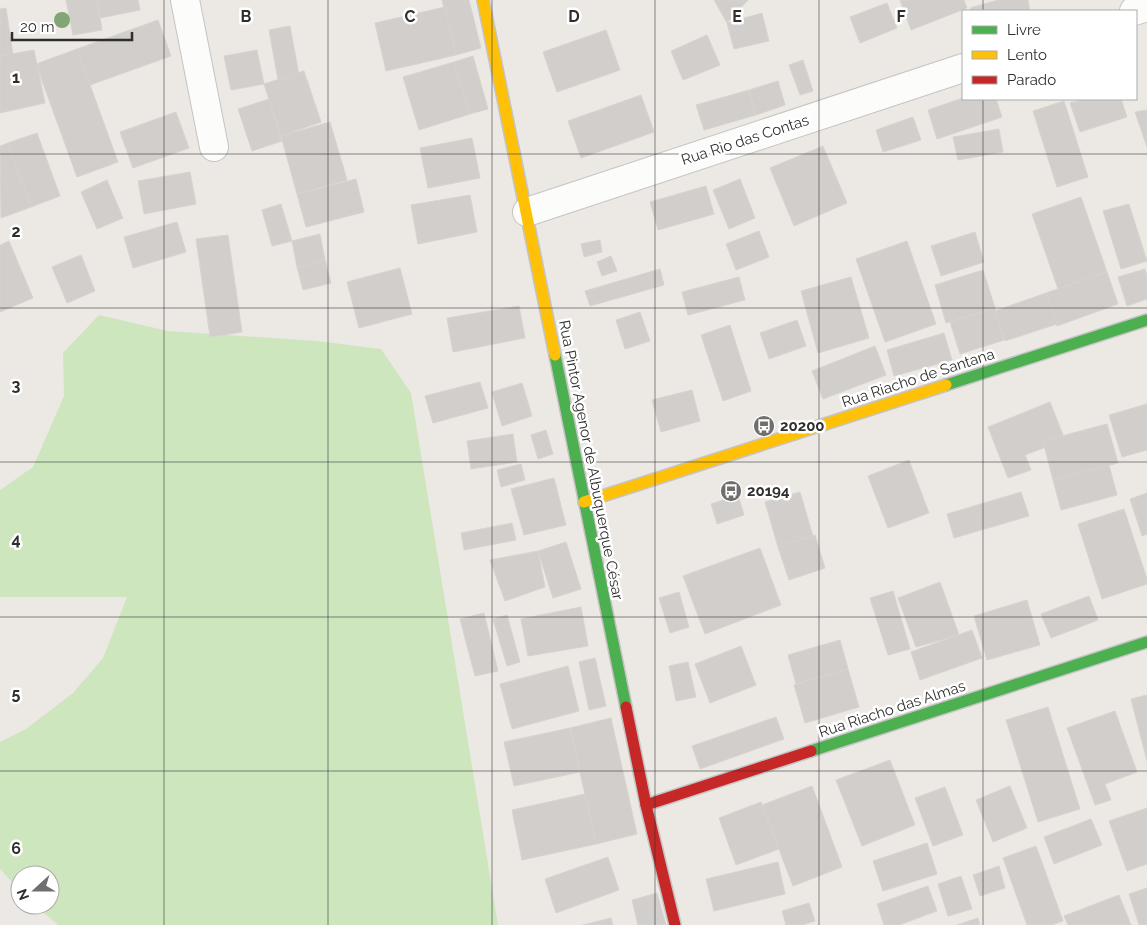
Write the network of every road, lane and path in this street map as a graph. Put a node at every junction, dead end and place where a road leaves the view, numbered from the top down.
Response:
1 (185, 0) edge
2 (483, 0) edge
3 (962, 68) edge
4 (214, 147) dead end
5 (527, 212) junction
6 (1147, 320) edge
7 (584, 502) junction
8 (1147, 642) edge
9 (646, 805) junction
10 (675, 925) edge

1 - 4 street
2 - 5 street, Rua Pintor Agenor de Albuquerque César
3 - 5 street, Rua Rio das Contas
5 - 7 street, Rua Pintor Agenor de Albuquerque César
6 - 7 street, Rua Riacho de Santana
7 - 9 street, Rua Pintor Agenor de Albuquerque César
8 - 9 street, Rua Riacho das Almas
9 - 10 street, Rua Pintor Agenor de Albuquerque César

